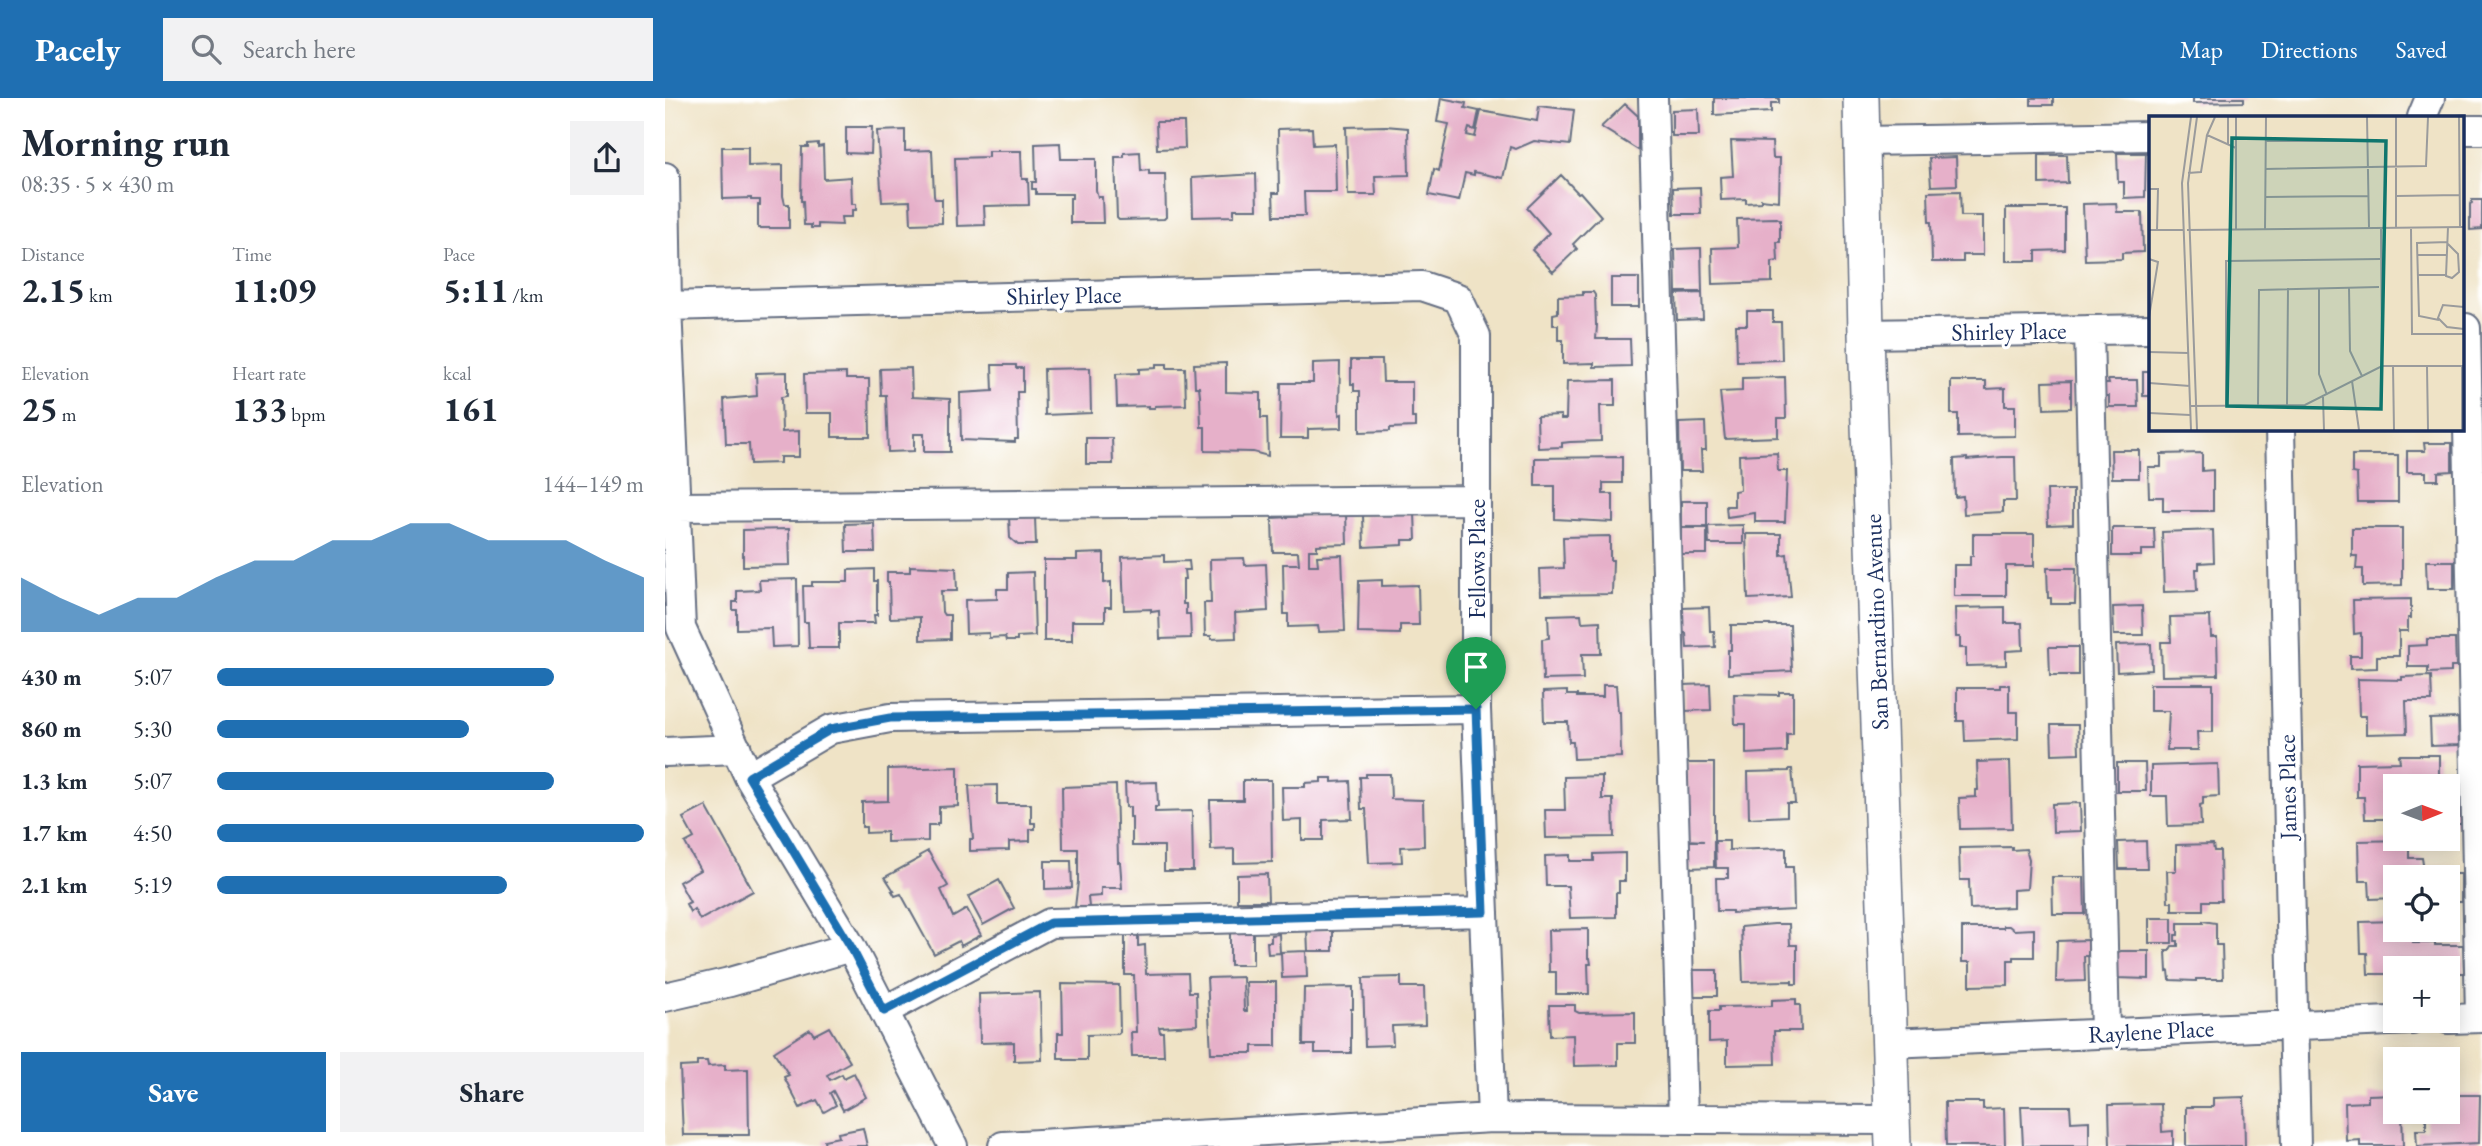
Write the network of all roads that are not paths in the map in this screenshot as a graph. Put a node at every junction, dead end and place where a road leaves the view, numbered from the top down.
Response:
1 (1653, 98) edge
2 (1861, 98) edge
3 (2430, 98) edge
4 (2422, 116) edge
5 (2149, 136) edge
6 (1862, 141) junction
7 (665, 177) edge
8 (1458, 298) joint
9 (667, 306) junction
10 (2470, 328) edge
11 (2149, 329) edge
12 (2089, 330) junction
13 (1866, 334) junction
14 (2280, 430) edge
15 (1476, 500) junction
16 (676, 507) junction
17 (1476, 709) junction
18 (737, 749) junction
19 (665, 752) edge
20 (749, 777) junction
21 (1484, 912) junction
22 (851, 947) junction
23 (665, 997) edge
24 (884, 1011) junction
25 (2481, 1018) edge
26 (2460, 1019) edge
27 (2383, 1021) edge
28 (2292, 1024) junction
29 (2105, 1033) junction
30 (1891, 1044) junction
31 (1492, 1118) junction
32 (1683, 1119) junction
33 (1893, 1133) edge
34 (953, 1146) edge
35 (1003, 1146) edge
36 (2296, 1146) edge

1 - 32 street
2 - 6 main road, San Bernardino Avenue
3 - 4 street
5 - 6 street
6 - 13 main road, San Bernardino Avenue
7 - 9 street
8 - 9 street, Shirley Place
8 - 15 street, Fellows Place
9 - 16 street
10 - 25 street
11 - 12 street, Shirley Place
12 - 13 street, Shirley Place
12 - 29 street
13 - 30 main road, San Bernardino Avenue
14 - 28 street, James Place
15 - 16 street
15 - 17 street, Fellows Place
16 - 18 street
17 - 20 street
17 - 21 street, Fellows Place
18 - 19 street
18 - 20 street
20 - 22 street
21 - 24 street
21 - 31 street, Fellows Place
22 - 23 street
22 - 24 street
24 - 34 street
25 - 26 street
27 - 28 street, Raylene Place
28 - 29 street, Raylene Place
28 - 36 street, James Place
29 - 30 street, Raylene Place
30 - 33 main road, San Bernardino Avenue
31 - 32 street
31 - 35 street
32 - 33 street

